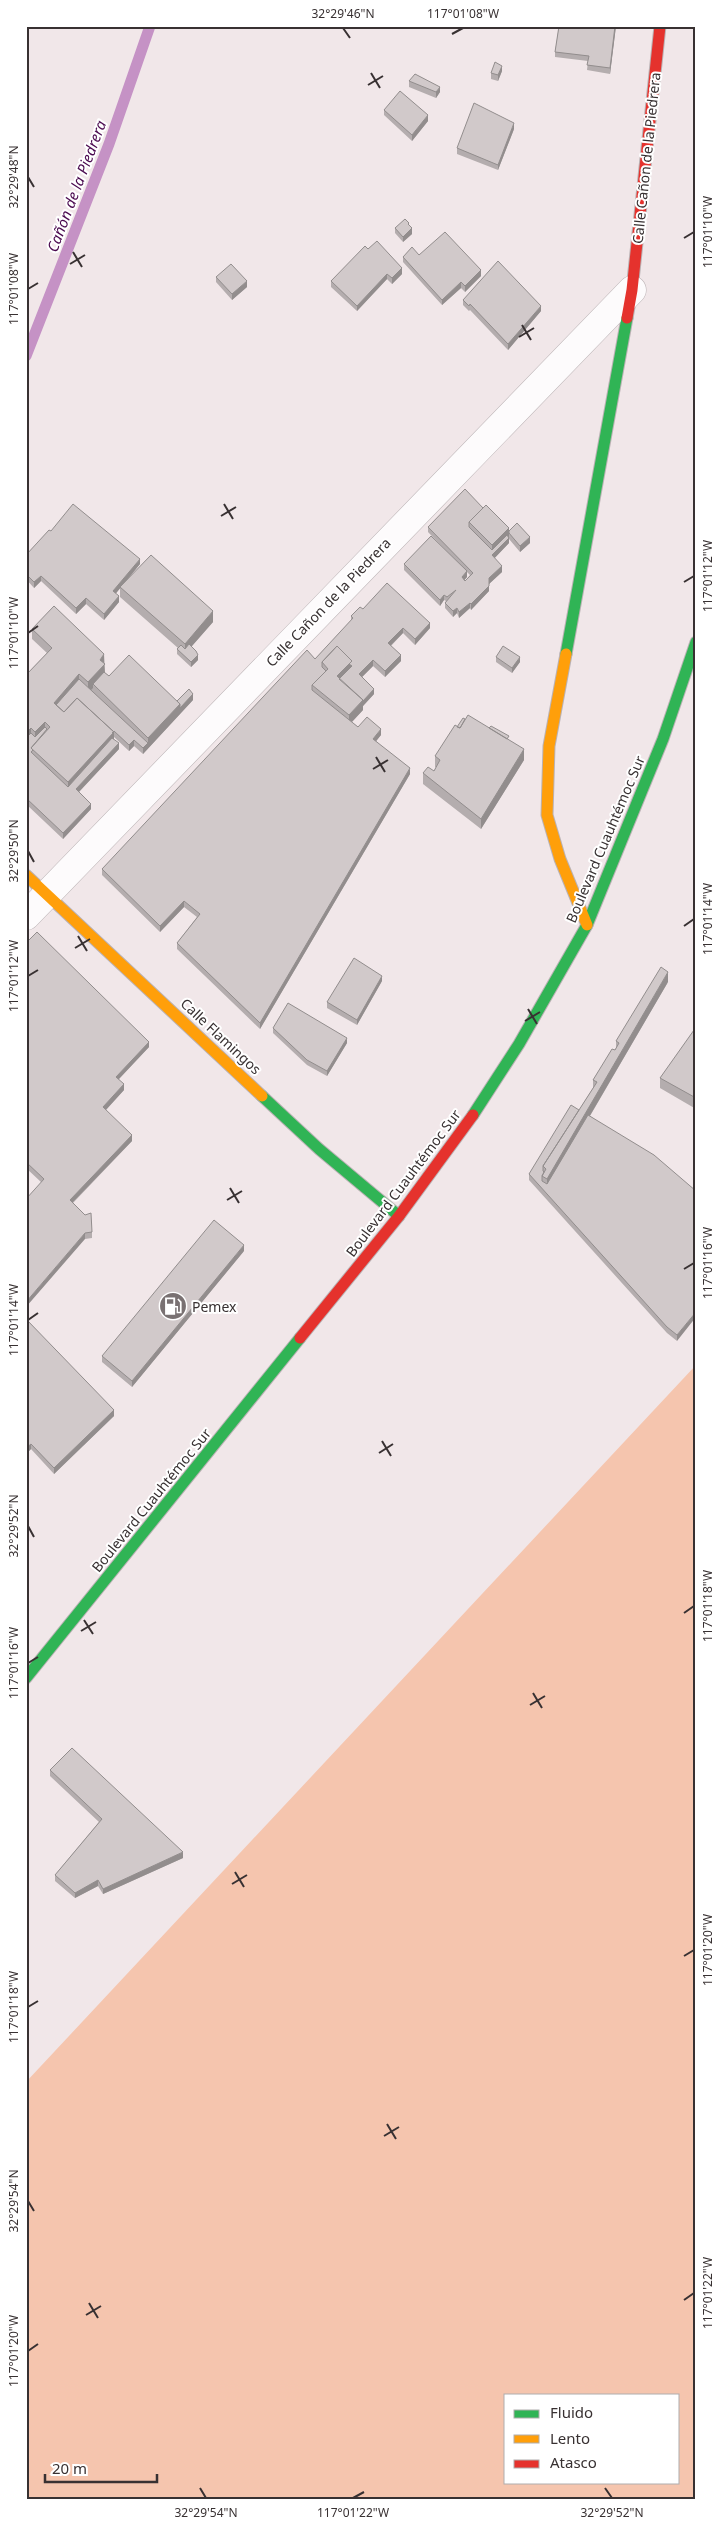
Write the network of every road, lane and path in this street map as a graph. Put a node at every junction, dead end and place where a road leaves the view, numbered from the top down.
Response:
1 (660, 26) edge
2 (632, 290) junction
3 (696, 642) edge
4 (690, 681) edge
5 (26, 875) edge
6 (48, 895) junction
7 (26, 916) edge
8 (587, 926) junction
9 (399, 1216) junction
10 (26, 1678) edge

1 - 2 street, Calle Cañon de la Piedrera
2 - 6 street, Calle Cañon de la Piedrera
2 - 8 street, Calle Cañon de la Piedrera
3 - 4 street, Boulevard Cuauhtémoc Sur
4 - 8 street, Boulevard Cuauhtémoc Sur
5 - 6 street, Calle Flamingos
6 - 7 street, Calle Cañon de la Piedrera
6 - 9 street, Calle Flamingos
8 - 9 street, Boulevard Cuauhtémoc Sur
9 - 10 street, Boulevard Cuauhtémoc Sur

